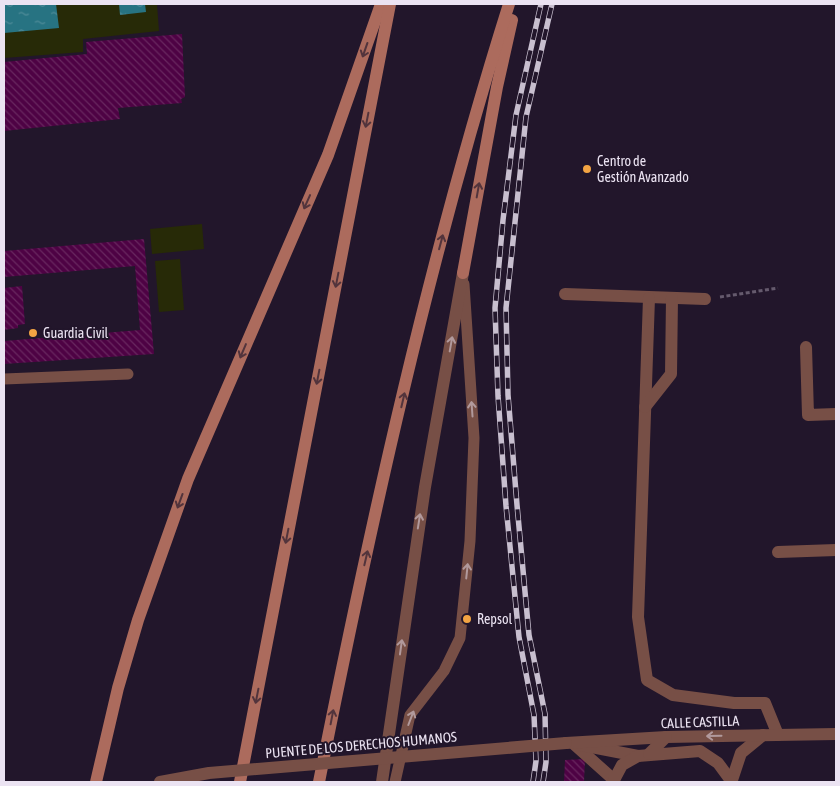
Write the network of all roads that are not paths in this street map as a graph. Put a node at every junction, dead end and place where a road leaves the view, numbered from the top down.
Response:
1 (381, 4) edge
2 (390, 4) edge
3 (510, 4) edge
4 (516, 4) edge
5 (463, 273) junction
6 (565, 294) dead end
7 (649, 298) junction
8 (672, 298) junction
9 (705, 300) road end
10 (806, 348) dead end
11 (128, 374) dead end
12 (4, 380) edge
13 (645, 407) junction
14 (836, 414) edge
15 (836, 550) edge
16 (778, 552) dead end
17 (836, 734) edge
18 (763, 735) junction
19 (778, 735) junction
20 (666, 737) junction
21 (569, 743) junction
22 (643, 755) junction
23 (613, 781) edge
24 (732, 781) edge
25 (96, 782) edge
26 (160, 782) edge
27 (240, 782) edge
28 (319, 782) edge
29 (382, 782) edge
30 (395, 782) edge

1 -> 25 main road
2 -> 27 main road
28 -> 3 main road
5 -> 4 main road
29 -> 5 street
30 -> 5 lane
6 - 7 street
7 - 8 street
7 - 13 street
8 - 9 street
8 - 13 street
10 - 14 street
11 - 12 lane
13 - 19 street
15 - 16 street
17 - 19 street, CALLE CASTILLA
18 - 19 street, CALLE CASTILLA
18 -> 20 street, CALLE CASTILLA
18 - 24 street
20 - 21 street, CALLE CASTILLA
20 - 22 street
21 - 22 street
21 - 23 street
21 - 26 street, PUENTE DE LOS DERECHOS HUMANOS, bridge
22 - 23 street
22 - 24 street

